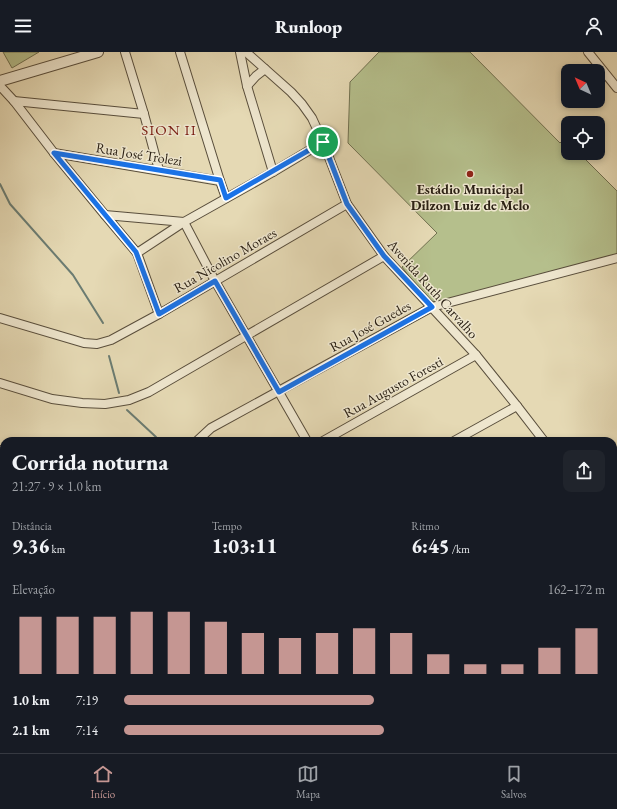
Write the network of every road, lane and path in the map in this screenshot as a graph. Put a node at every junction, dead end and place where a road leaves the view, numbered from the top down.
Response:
1 (98, 52) edge
2 (125, 52) edge
3 (180, 52) edge
4 (240, 52) edge
5 (246, 52) edge
6 (588, 52) edge
7 (265, 69) junction
8 (0, 81) edge
9 (0, 86) edge
10 (247, 86) junction
11 (617, 88) edge
12 (14, 102) junction
13 (144, 114) junction
14 (323, 142) junction
15 (54, 153) junction
16 (159, 170) junction
17 (273, 172) junction
18 (220, 180) junction
19 (226, 198) junction
20 (347, 204) junction
21 (105, 215) junction
22 (184, 222) junction
23 (136, 252) junction
24 (384, 256) junction
25 (617, 258) edge
26 (215, 281) junction
27 (432, 307) junction
28 (159, 314) junction
29 (0, 318) edge
30 (246, 336) junction
31 (476, 355) junction
32 (0, 383) edge
33 (279, 392) junction
34 (517, 406) junction
35 (201, 437) edge
36 (304, 437) edge
37 (330, 437) edge
38 (461, 437) edge
39 (541, 437) edge

1 - 8 street
2 - 13 street
3 - 18 street
4 - 10 street
5 - 7 street, Avenida Ruth Carvalho
6 - 11 street
7 - 10 street
7 - 14 street, Avenida Ruth Carvalho
9 - 12 street
10 - 17 street
12 - 13 street
12 - 15 street
13 - 16 street
14 - 17 street
14 - 20 street, Avenida Ruth Carvalho
15 - 16 street, Rua José Trolezi
15 - 21 street
16 - 18 street, Rua José Trolezi
17 - 19 street
18 - 19 street
19 - 22 street
20 - 24 street, Avenida Ruth Carvalho
20 - 26 street, Rua Nicolino Moraes
21 - 22 street
21 - 23 street
22 - 23 street
22 - 26 street
23 - 28 street
24 - 27 street, Avenida Ruth Carvalho
24 - 30 street
25 - 27 street, Rua José Guedes
26 - 28 street, Rua Nicolino Moraes
26 - 30 street
27 - 31 street, Avenida Ruth Carvalho
27 - 33 street, Rua José Guedes
28 - 29 street, Rua Nicolino Moraes
30 - 32 street
30 - 33 street
31 - 34 street, Avenida Ruth Carvalho
31 - 37 street, Rua Augusto Foresti
33 - 35 street, Rua José Guedes
33 - 36 street
34 - 38 street
34 - 39 street, Avenida Ruth Carvalho

